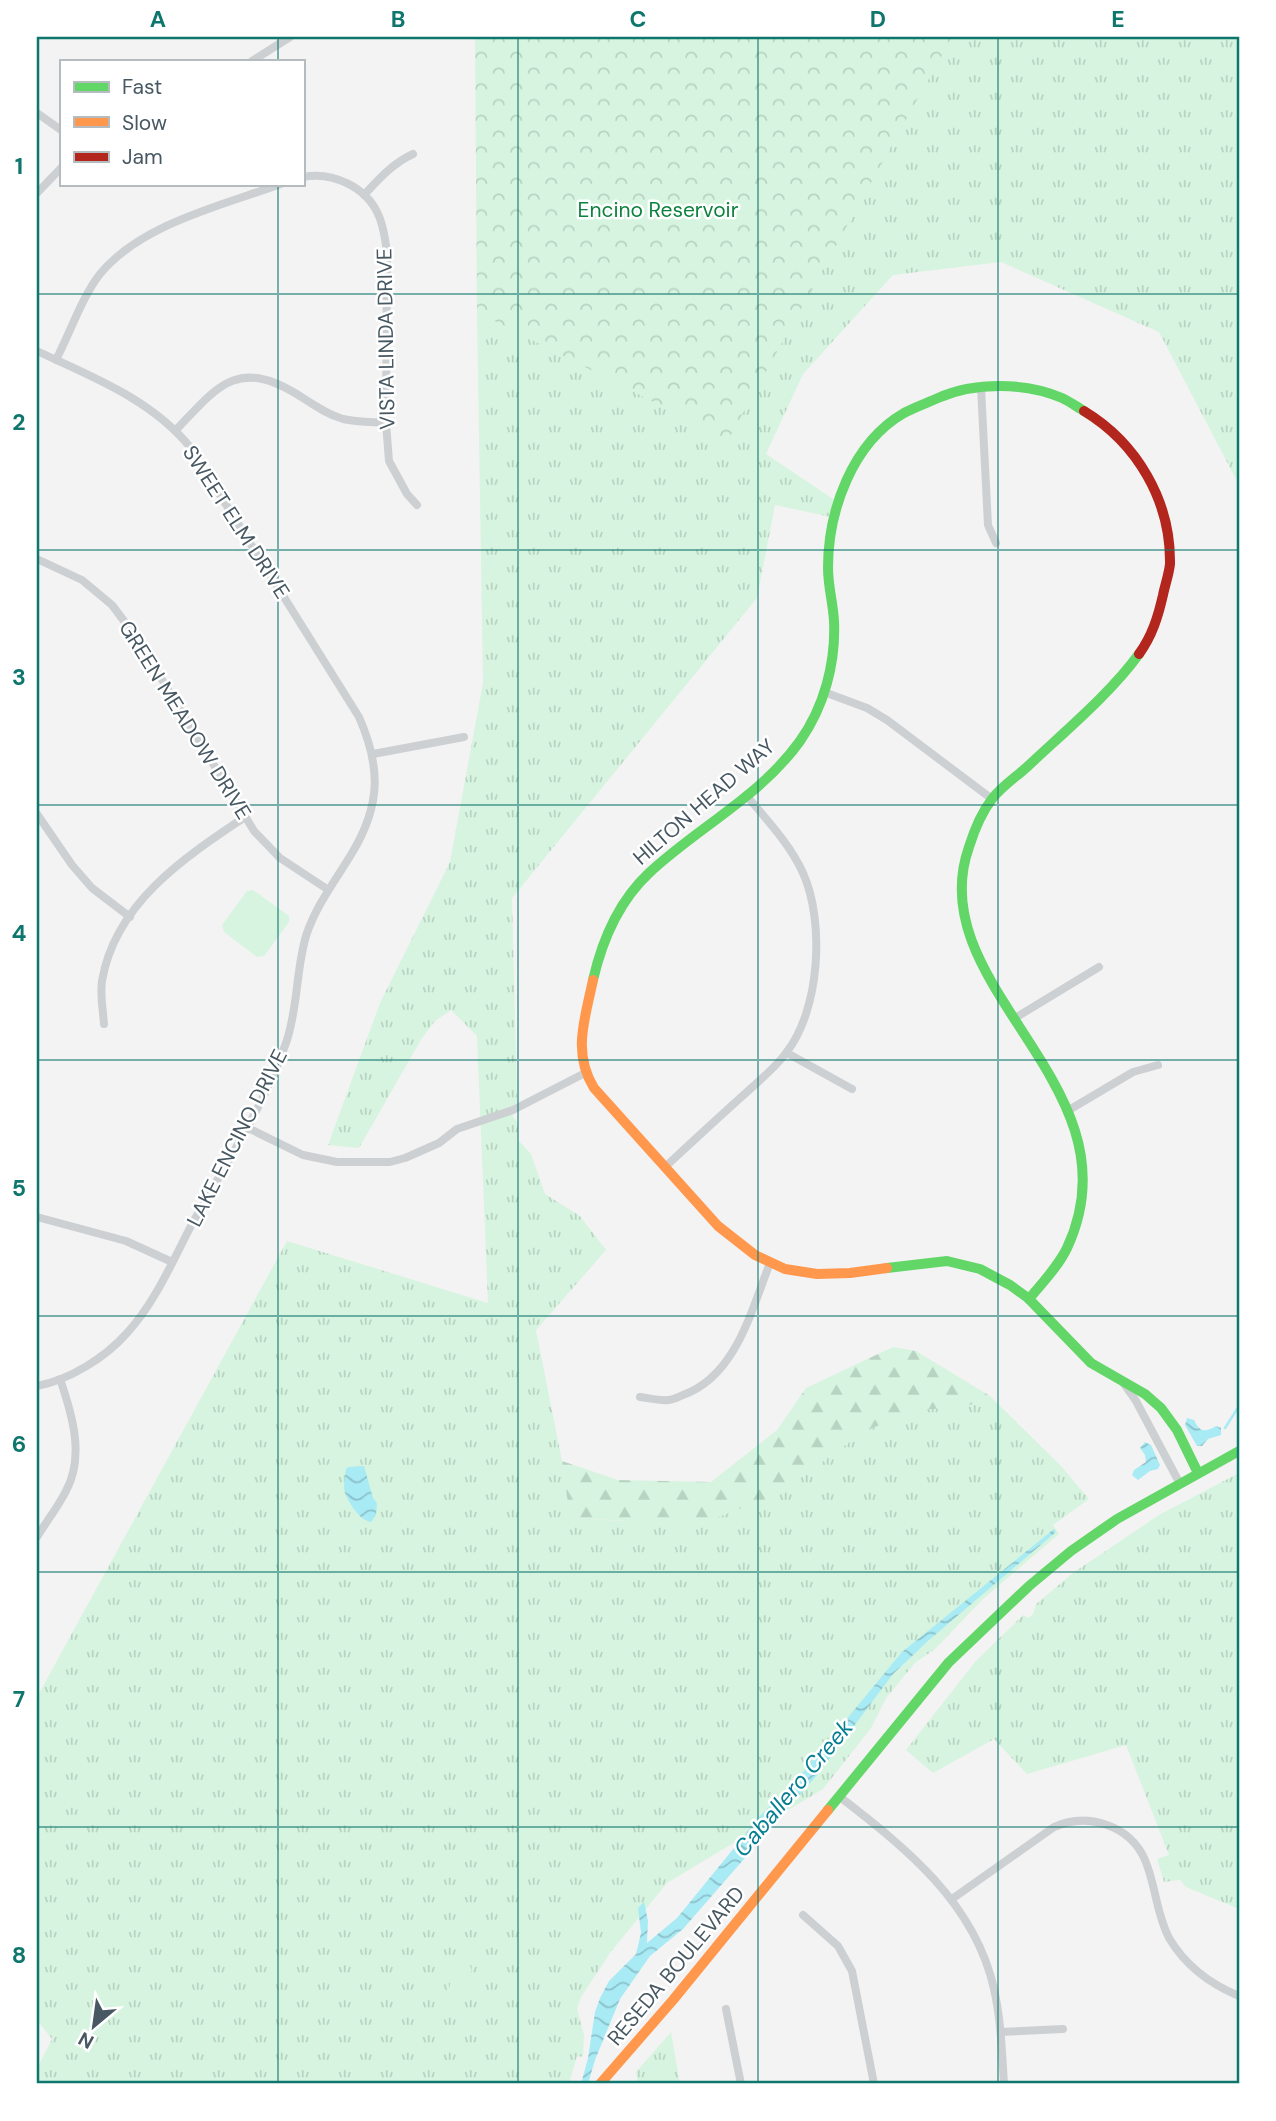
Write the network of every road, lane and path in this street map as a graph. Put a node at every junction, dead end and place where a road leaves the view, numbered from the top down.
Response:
1 (290, 37) edge
2 (254, 60) edge
3 (37, 113) edge
4 (60, 129) edge
5 (413, 154) dead end
6 (60, 169) edge
7 (304, 177) edge
8 (276, 186) edge
9 (37, 194) edge
10 (364, 195) junction
11 (37, 351) edge
12 (56, 360) junction
13 (981, 387) junction
14 (386, 423) junction
15 (176, 430) junction
16 (417, 506) dead end
17 (996, 542) dead end
18 (37, 559) edge
19 (824, 692) junction
20 (464, 737) dead end
21 (373, 754) junction
22 (746, 795) junction
23 (992, 799) junction
24 (37, 814) edge
25 (245, 817) junction
26 (327, 889) junction
27 (130, 917) junction
28 (1099, 967) dead end
29 (1015, 1018) junction
30 (104, 1024) dead end
31 (787, 1053) junction
32 (1158, 1065) dead end
33 (585, 1073) junction
34 (852, 1089) dead end
35 (1069, 1110) junction
36 (246, 1127) junction
37 (665, 1167) junction
38 (37, 1217) edge
39 (172, 1262) junction
40 (770, 1263) junction
41 (1029, 1299) junction
42 (60, 1379) junction
43 (1125, 1384) junction
44 (37, 1386) edge
45 (640, 1397) dead end
46 (1239, 1451) edge
47 (1199, 1473) junction
48 (1179, 1482) junction
49 (37, 1537) edge
50 (840, 1797) junction
51 (952, 1899) junction
52 (803, 1915) dead end
53 (1239, 1996) edge
54 (726, 2010) dead end
55 (1063, 2029) dead end
56 (1001, 2032) junction
57 (600, 2084) edge
58 (741, 2084) edge
59 (874, 2084) edge
60 (1004, 2084) edge

1 - 2 street
3 - 4 street
5 - 10 street
6 - 9 street
7 - 10 street
8 - 12 street
10 - 14 street, VISTA LINDA DRIVE
11 - 12 street, SWEET ELM DRIVE
12 - 15 street, SWEET ELM DRIVE
13 - 17 street
13 - 19 street, HILTON HEAD WAY
13 - 23 street, HILTON HEAD WAY
14 - 15 street
14 - 16 street, VISTA LINDA DRIVE
15 - 21 street, SWEET ELM DRIVE
18 - 25 street, GREEN MEADOW DRIVE
19 - 22 street, HILTON HEAD WAY
19 - 23 street
20 - 21 street
21 - 26 street, LAKE ENCINO DRIVE
22 - 31 street
22 - 33 street, HILTON HEAD WAY
23 - 29 street, HILTON HEAD WAY
24 - 27 street
25 - 26 street, GREEN MEADOW DRIVE
25 - 27 street
26 - 36 street, LAKE ENCINO DRIVE
27 - 30 street
28 - 29 street
29 - 35 street, HILTON HEAD WAY
31 - 34 street
31 - 37 street
32 - 35 street
33 - 36 street
33 - 37 street
35 - 41 street, HILTON HEAD WAY
36 - 39 street, LAKE ENCINO DRIVE
37 - 40 street
38 - 39 street
39 - 42 street, LAKE ENCINO DRIVE
40 - 41 street
40 - 45 street
41 - 43 street
42 - 44 street, LAKE ENCINO DRIVE
42 - 49 street
43 - 47 street
43 - 48 street
46 - 47 street, RESEDA BOULEVARD
47 - 48 street, RESEDA BOULEVARD
48 - 50 street, RESEDA BOULEVARD
50 - 51 street
50 - 57 street, RESEDA BOULEVARD
51 - 53 street
51 - 56 street
52 - 59 street
54 - 58 street
55 - 56 street
56 - 60 street

